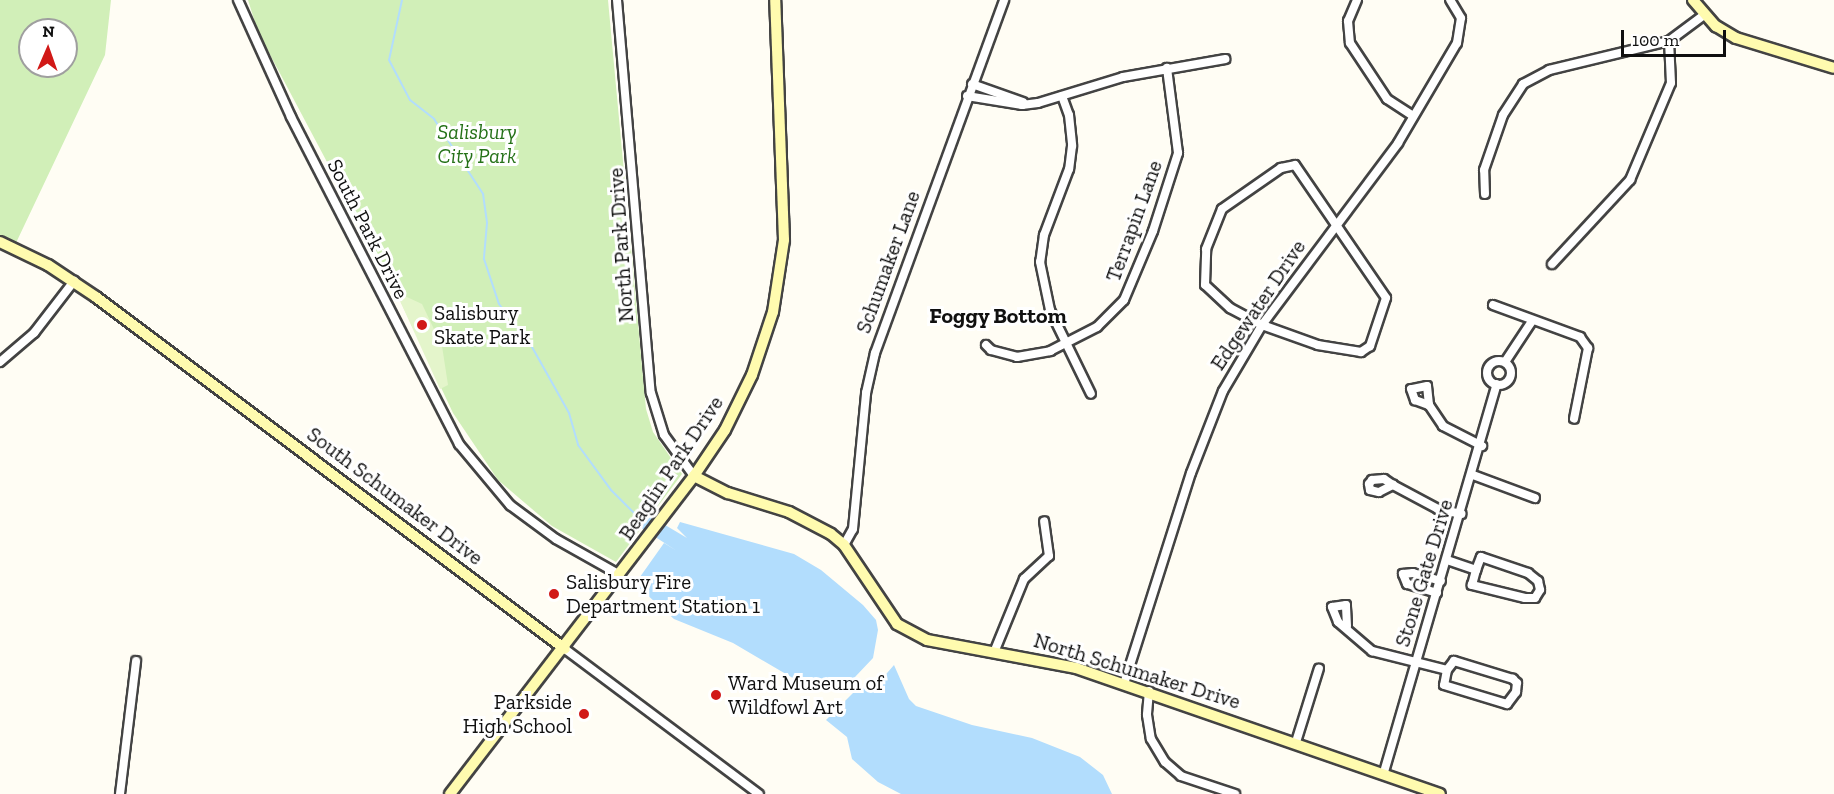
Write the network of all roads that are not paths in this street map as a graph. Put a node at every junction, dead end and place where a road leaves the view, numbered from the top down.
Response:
1 (238, 0) edge
2 (617, 0) edge
3 (775, 0) edge
4 (1004, 0) edge
5 (1357, 0) edge
6 (1450, 0) edge
7 (1693, 0) edge
8 (1704, 15) junction
9 (1669, 41) junction
10 (1226, 59) dead end
11 (1167, 68) junction
12 (1834, 68) edge
13 (972, 84) junction
14 (967, 96) junction
15 (1062, 96) junction
16 (1030, 104) junction
17 (1413, 116) junction
18 (1485, 194) dead end
19 (1335, 223) junction
20 (0, 242) edge
21 (1552, 264) dead end
22 (74, 281) junction
23 (1493, 305) dead end
24 (1532, 321) junction
25 (1262, 325) junction
26 (1066, 344) junction
27 (986, 345) dead end
28 (0, 362) edge
29 (1505, 362) junction
30 (1497, 384) junction
31 (1090, 394) dead end
32 (1429, 405) dead end
33 (1574, 419) dead end
34 (1482, 446) junction
35 (1473, 475) junction
36 (694, 476) junction
37 (1393, 485) dead end
38 (1535, 498) dead end
39 (1461, 514) junction
40 (1044, 522) dead end
41 (844, 545) junction
42 (1447, 560) junction
43 (1476, 570) junction
44 (620, 575) junction
45 (1441, 581) junction
46 (1437, 592) junction
47 (1347, 626) dead end
48 (565, 648) junction
49 (995, 650) junction
50 (136, 662) dead end
51 (1417, 662) junction
52 (1319, 668) dead end
53 (1447, 670) junction
54 (1124, 684) junction
55 (1149, 691) junction
56 (1296, 742) junction
57 (1384, 772) junction
58 (120, 794) edge
59 (450, 794) edge
60 (759, 794) edge
61 (1235, 794) edge
62 (1440, 794) edge

1 - 44 street, South Park Drive
2 - 36 street, North Park Drive
3 - 36 street, Beaglin Park Drive
4 - 13 street, Schumaker Lane
5 - 17 street
6 - 17 street, Edgewater Drive
7 - 8 street
8 - 9 street
8 - 12 street
9 - 18 street
9 - 21 street
10 - 11 street
11 - 15 street
11 - 26 street, Terrapin Lane
13 - 14 street, Schumaker Lane
13 - 16 street
14 - 16 street
14 - 41 street, Schumaker Lane
15 - 16 street
15 - 26 street
17 - 19 street, Edgewater Drive
19 - 25 street, Edgewater Drive
19 - 25 street
19 - 25 street
20 - 22 street, South Schumaker Drive
22 - 28 street
22 - 48 street, South Schumaker Drive
23 - 24 street
24 - 29 street, Stone Gate Drive
24 - 33 street
25 - 54 street, Edgewater Drive
26 - 27 street, Terrapin Lane
26 - 31 street
29 - 30 street, Stone Gate Drive
29 - 30 street, Stone Gate Drive
30 - 34 street, Stone Gate Drive
32 - 34 street
34 - 35 street, Stone Gate Drive
35 - 38 street
35 - 39 street, Stone Gate Drive
36 - 41 street, North Schumaker Drive
36 - 44 street, Beaglin Park Drive
37 - 39 street
39 - 42 street, Stone Gate Drive
40 - 49 street
41 - 49 street, North Schumaker Drive
42 - 43 street
42 - 45 street, Stone Gate Drive
43 - 43 street
44 - 48 street, Beaglin Park Drive
45 - 46 street, Stone Gate Drive
45 - 46 street
46 - 51 street, Stone Gate Drive
47 - 51 street
48 - 59 street, Beaglin Park Drive
48 - 60 street, South Schumaker Drive
49 - 54 street, North Schumaker Drive
50 - 58 street
51 - 53 street
51 - 57 street, Stone Gate Drive
52 - 56 street
53 - 53 street
54 - 55 street, North Schumaker Drive
55 - 56 street, North Schumaker Drive
55 - 61 street
56 - 57 street, North Schumaker Drive
57 - 62 street, North Schumaker Drive

